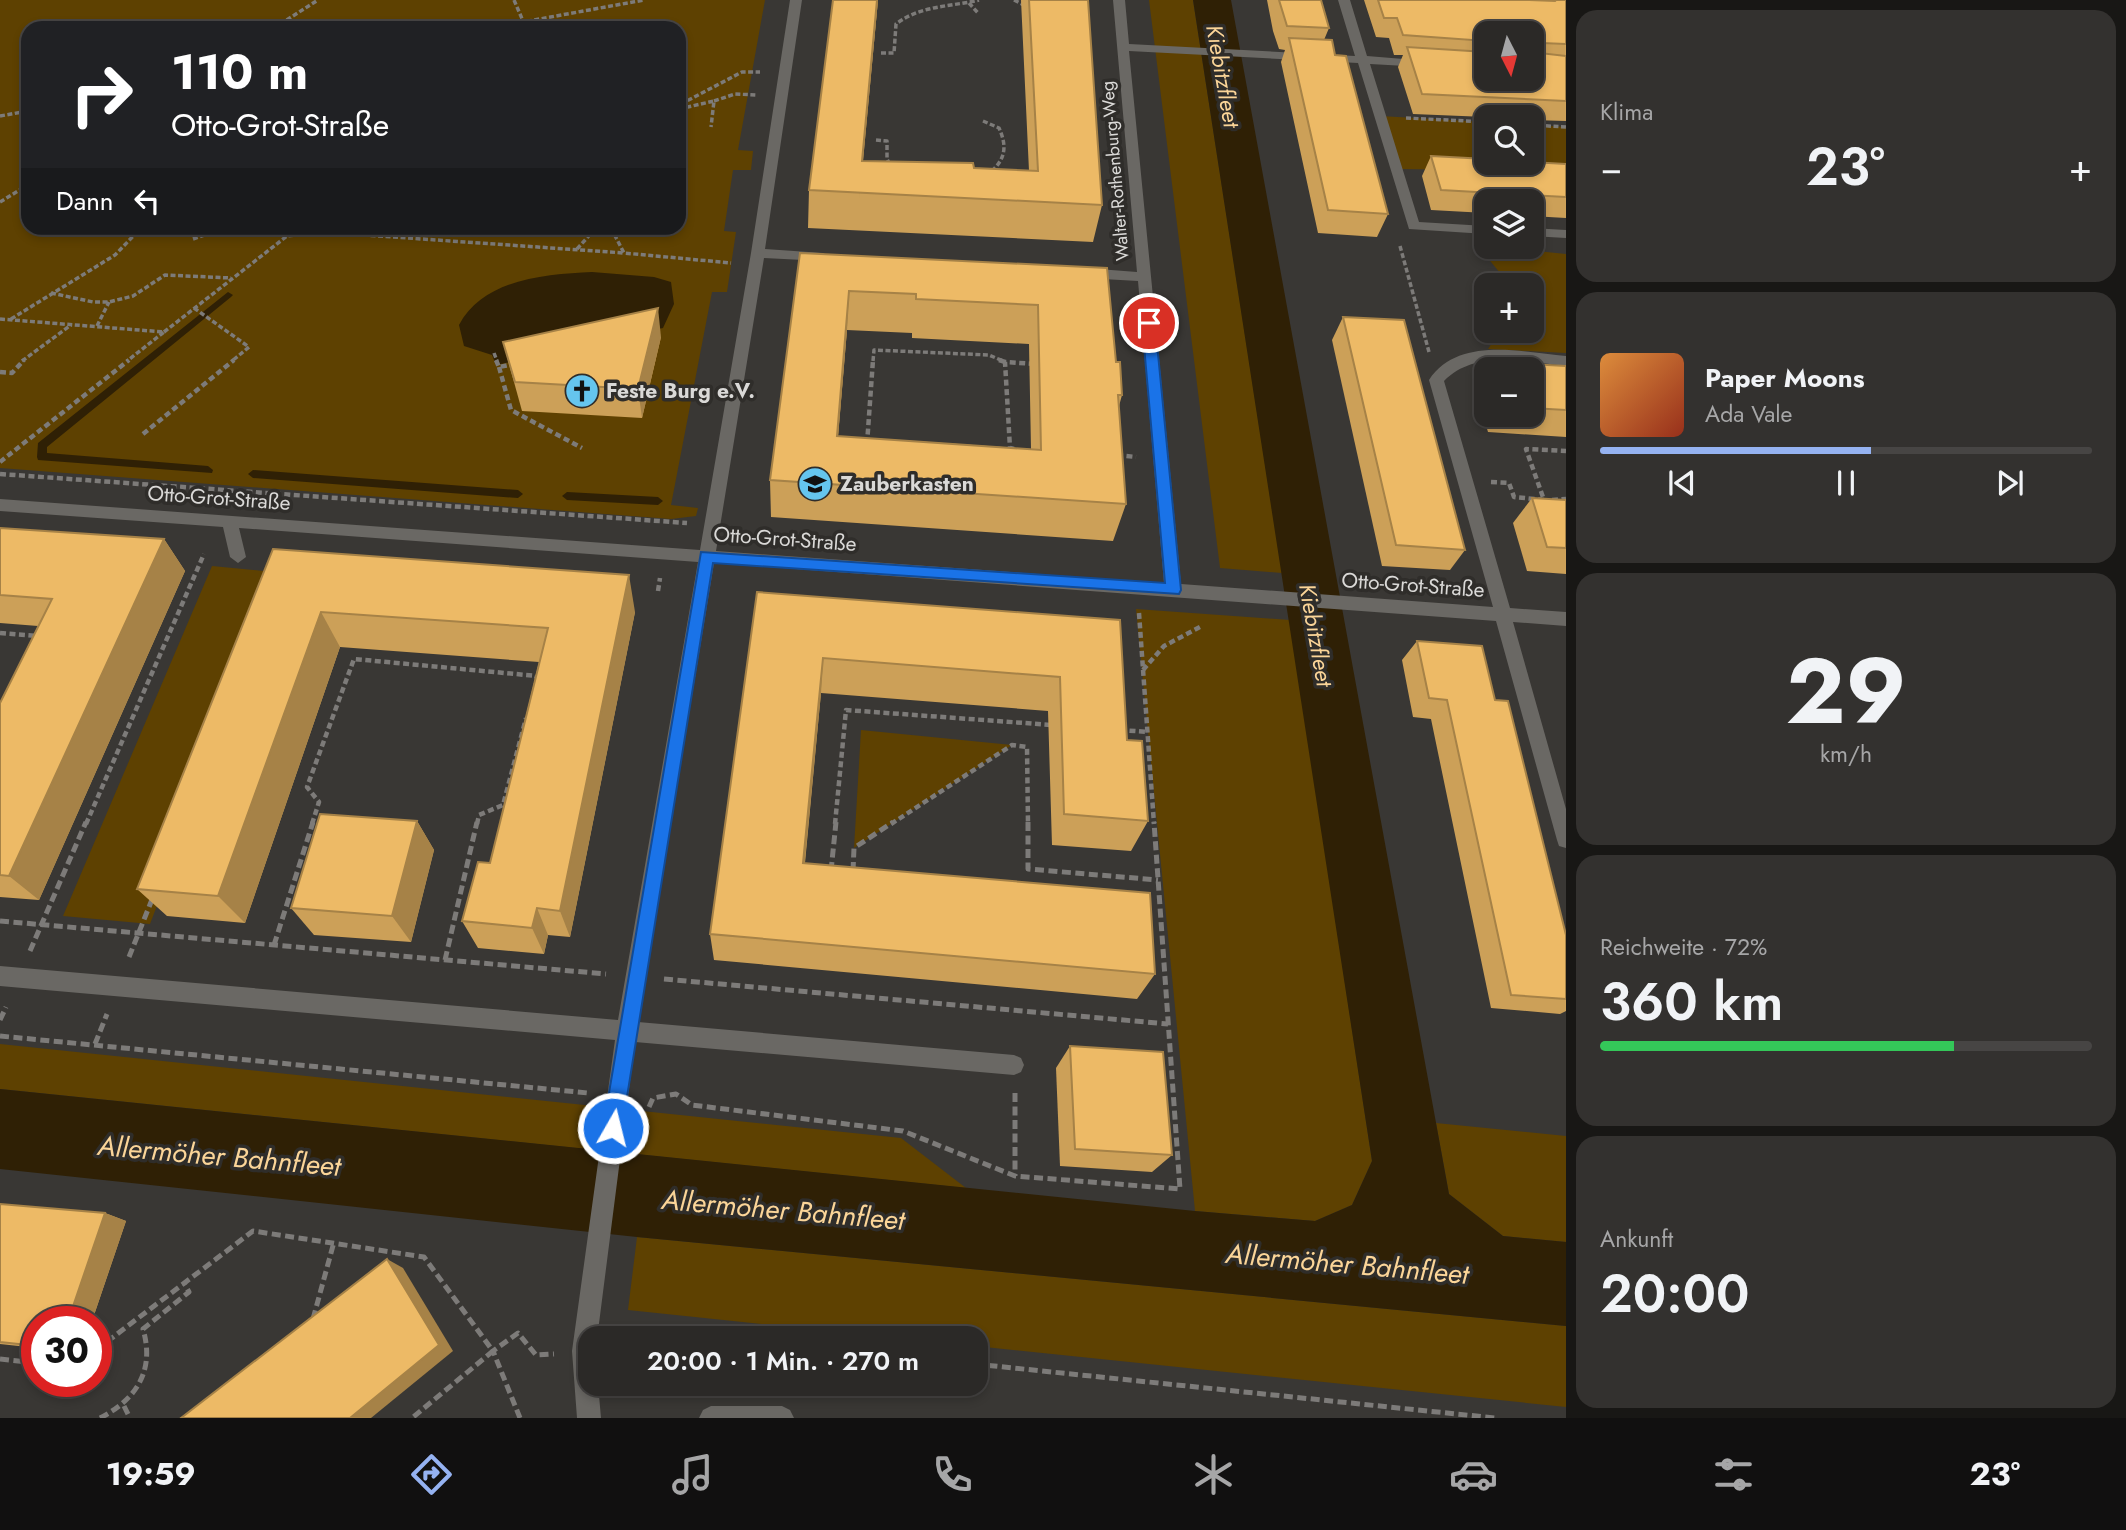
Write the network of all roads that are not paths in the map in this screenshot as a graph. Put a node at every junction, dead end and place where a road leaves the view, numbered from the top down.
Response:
1 (796, 0) edge
2 (1119, 0) edge
3 (1344, 0) edge
4 (1123, 47) junction
5 (1361, 59) junction
6 (1444, 64) edge
7 (1474, 229) edge
8 (1544, 233) edge
9 (1566, 234) edge
10 (758, 253) junction
11 (841, 258) edge
12 (1075, 273) edge
13 (1144, 277) junction
14 (1566, 361) edge
15 (0, 505) edge
16 (229, 522) junction
17 (706, 556) junction
18 (238, 557) dead end
19 (1174, 590) junction
20 (1501, 615) junction
21 (1566, 620) edge
22 (1566, 840) edge
23 (9, 977) edge
24 (627, 1028) junction
25 (1014, 1065) road end
26 (589, 1418) edge
27 (711, 1418) edge
28 (782, 1418) edge

1 - 10 street
2 - 4 street, Walter-Rothenburg-Weg
3 - 5 street
4 - 5 street
4 - 13 street, Walter-Rothenburg-Weg
5 - 6 street
5 - 7 street
8 - 9 street
10 - 11 street
10 - 17 street
12 - 13 street
13 - 19 street, Walter-Rothenburg-Weg
14 - 20 street
15 - 16 street, Otto-Grot-Straße
16 - 17 street, Otto-Grot-Straße
16 - 18 street
17 - 19 street, Otto-Grot-Straße
17 - 24 street
19 - 20 street, Otto-Grot-Straße
20 - 21 street, Otto-Grot-Straße
20 - 22 street
23 - 24 street
24 - 25 street
24 - 26 street
27 - 28 street

